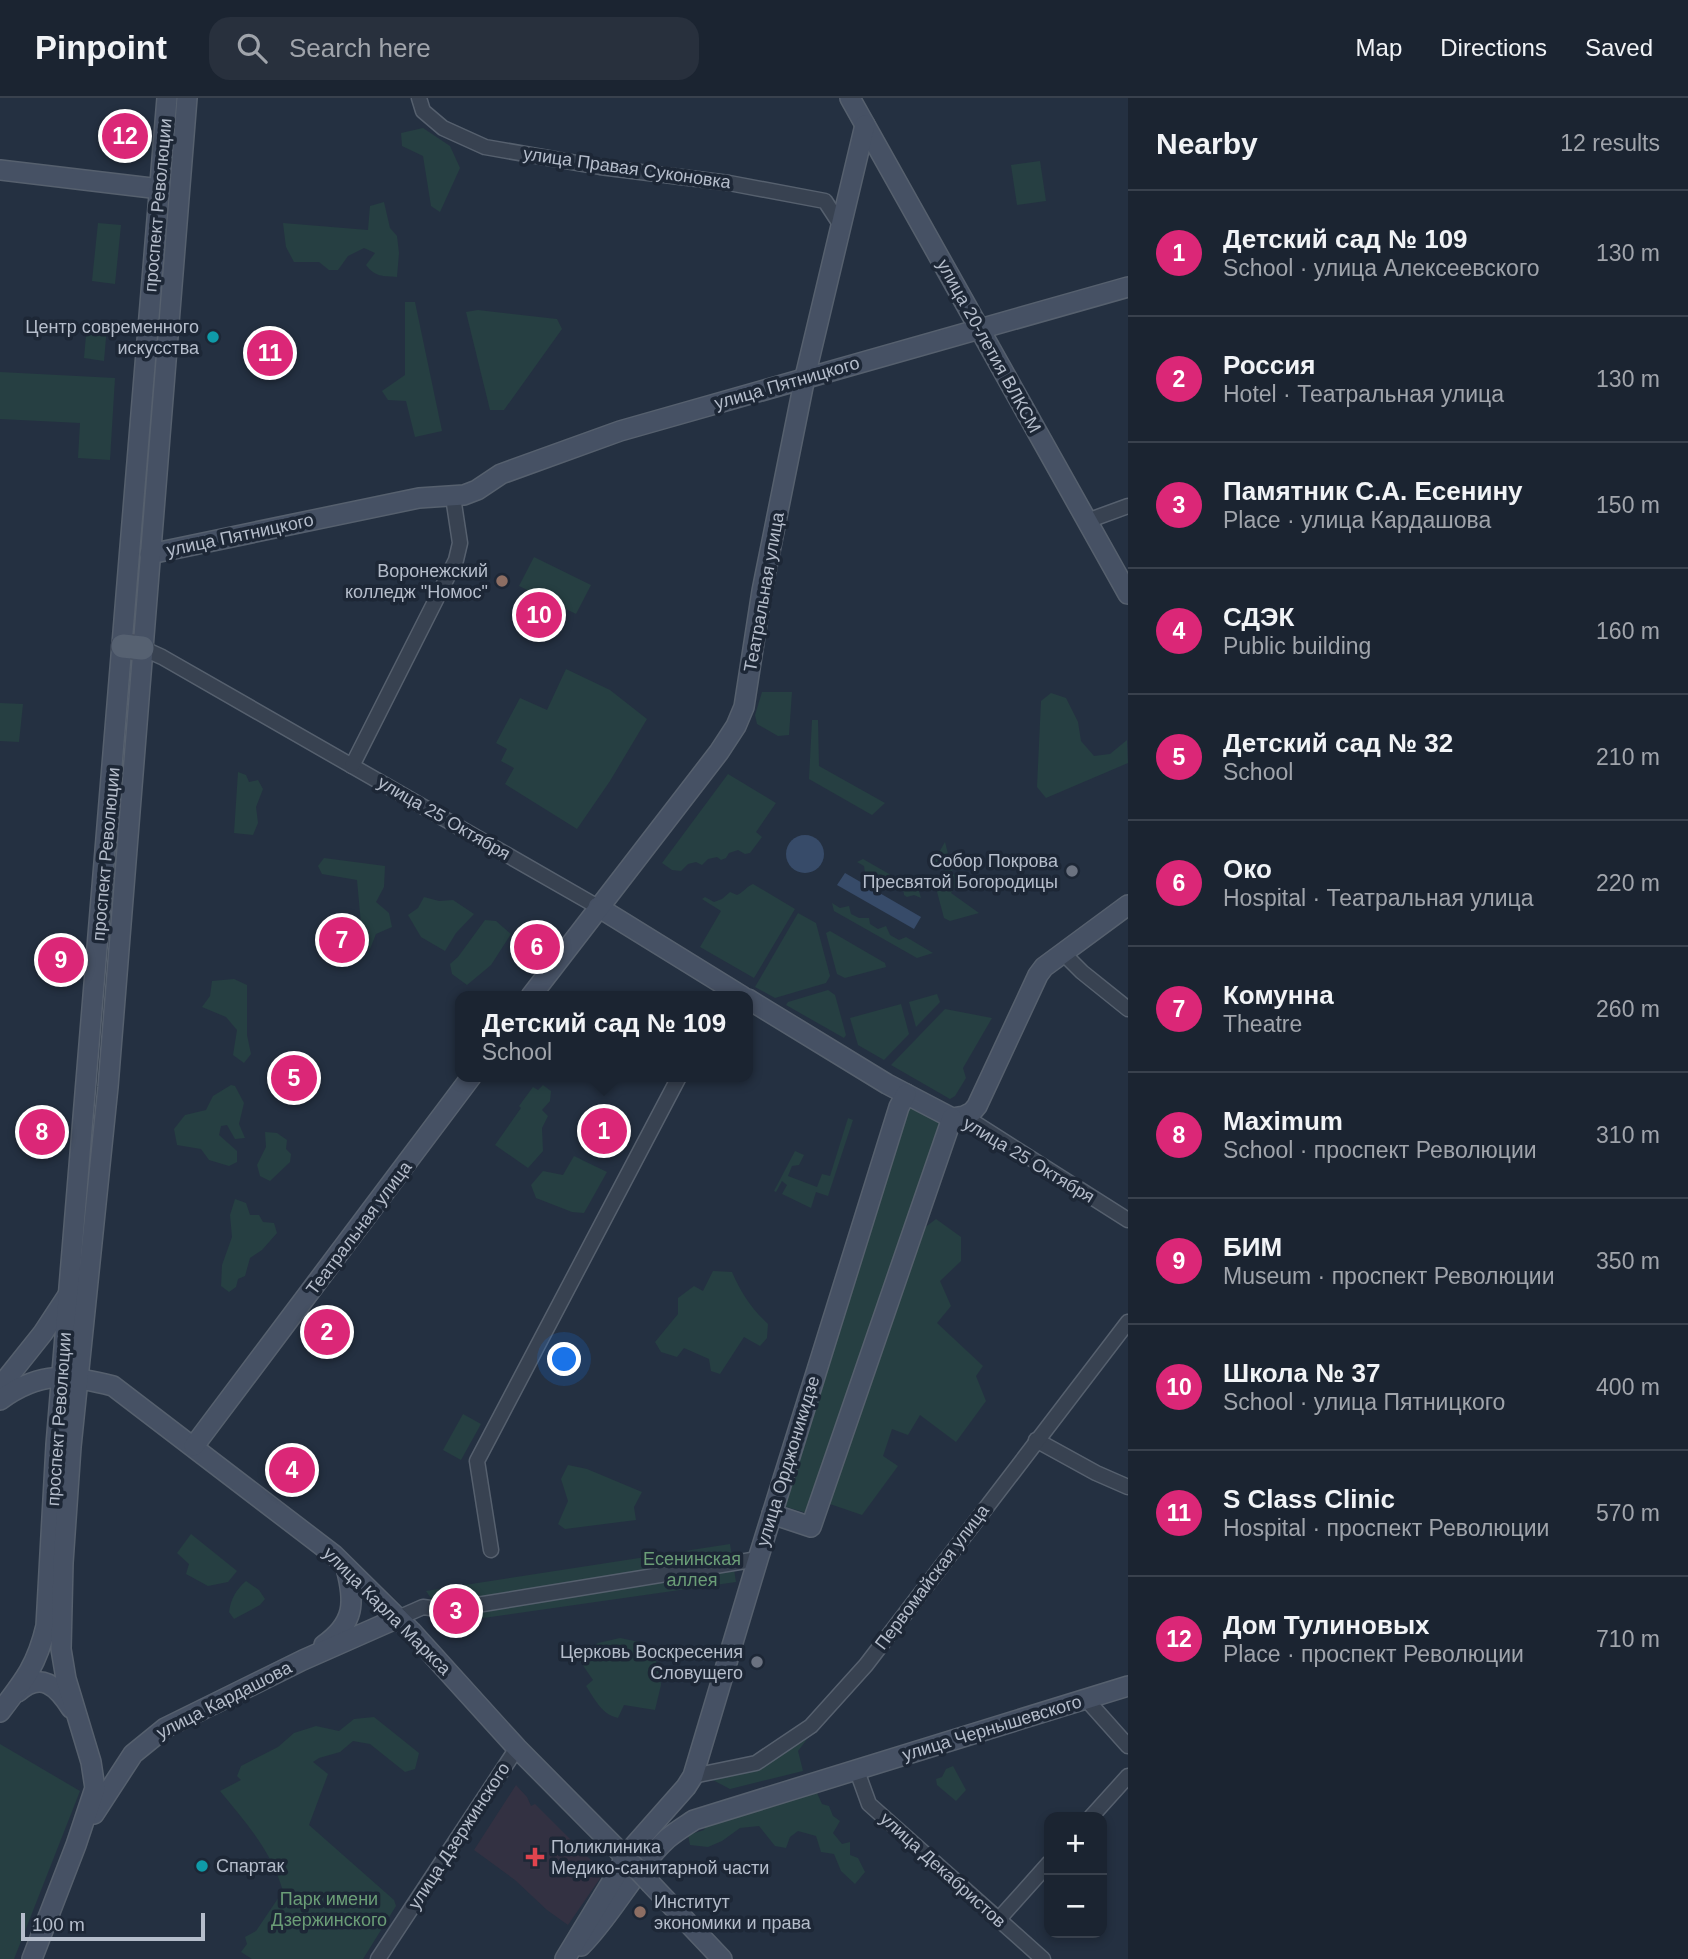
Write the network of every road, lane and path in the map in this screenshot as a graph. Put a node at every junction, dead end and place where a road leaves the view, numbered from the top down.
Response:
1 (167, 98) edge
2 (187, 98) edge
3 (419, 98) edge
4 (849, 98) edge
5 (865, 125) junction
6 (0, 170) edge
7 (160, 189) junction
8 (840, 224) junction
9 (1128, 287) edge
10 (979, 330) junction
11 (805, 377) junction
12 (453, 497) junction
13 (1128, 506) edge
14 (1087, 521) junction
15 (150, 554) junction
16 (1128, 594) edge
17 (133, 647) junction
18 (352, 766) junction
19 (598, 906) junction
20 (1126, 909) edge
21 (1063, 953) junction
22 (535, 991) edge
23 (727, 991) edge
24 (753, 1003) edge
25 (1128, 1009) edge
26 (467, 1082) edge
27 (675, 1082) edge
28 (906, 1094) junction
29 (958, 1117) junction
30 (1128, 1220) edge
31 (69, 1294) junction
32 (1128, 1322) edge
33 (70, 1376) junction
34 (0, 1387) edge
35 (0, 1400) edge
36 (1036, 1440) junction
37 (194, 1446) junction
38 (1128, 1487) edge
39 (772, 1514) junction
40 (491, 1550) dead end
41 (758, 1559) junction
42 (345, 1566) junction
43 (398, 1618) junction
44 (303, 1660) junction
45 (1128, 1686) edge
46 (1086, 1699) junction
47 (5, 1706) edge
48 (77, 1718) junction
49 (1128, 1746) edge
50 (517, 1748) junction
51 (857, 1771) junction
52 (693, 1776) junction
53 (1128, 1776) edge
54 (1096, 1812) edge
55 (76, 1845) junction
56 (627, 1859) junction
57 (1044, 1869) edge
58 (998, 1920) junction
59 (32, 1959) edge
60 (378, 1959) edge
61 (566, 1959) edge
62 (722, 1959) edge
63 (1043, 1959) edge

1 - 7 street, проспект Революции
2 - 15 street, проспект Революции
3 - 8 street, улица Правая Суконовка
4 - 5 street, улица 20-летия ВЛКСМ
5 - 8 street, Театральная улица
5 - 10 street, улица 20-летия ВЛКСМ
6 - 7 street
7 - 17 street, проспект Революции
8 - 11 street, Театральная улица
9 - 10 street, улица Пятницкого
10 - 11 street, улица Пятницкого
10 - 14 street, улица 20-летия ВЛКСМ
11 - 12 street, улица Пятницкого
11 - 19 street, Театральная улица
12 - 15 street, улица Пятницкого
12 - 18 street
13 - 14 street
14 - 16 street, улица 20-летия ВЛКСМ
15 - 17 street, проспект Революции
17 - 18 street, улица 25 Октября
17 - 31 street, проспект Революции
17 - 33 street, проспект Революции
18 - 19 street, улица 25 Октября
19 - 22 street, Театральная улица
19 - 23 street, улица 25 Октября
20 - 21 street
21 - 25 street
21 - 29 street
24 - 28 street, улица 25 Октября
26 - 37 street, Театральная улица
27 - 40 street
28 - 29 street, улица 25 Октября
28 - 39 street, улица Орджоникидзе
29 - 30 street, улица 25 Октября
29 - 39 street
31 - 33 street, проспект Революции
31 - 34 street
32 - 36 street, Первомайская улица
33 - 35 street, улица Карла Маркса
33 - 37 street, улица Карла Маркса
33 - 47 street, проспект Революции
33 - 48 street, проспект Революции
36 - 38 street
36 - 52 street, Первомайская улица
37 - 42 street, улица Карла Маркса
39 - 41 street, улица Орджоникидзе
41 - 43 street, улица Кардашова
41 - 52 street, улица Орджоникидзе
42 - 43 street, улица Карла Маркса
42 - 44 street, улица Кардашова
43 - 44 street, улица Кардашова
43 - 50 street, улица Карла Маркса
44 - 55 street, улица Кардашова
45 - 46 street, улица Чернышевского
46 - 49 street
46 - 51 street, улица Чернышевского
47 - 48 street
48 - 55 street
50 - 56 street, улица Карла Маркса
50 - 60 street, улица Дзержинского
51 - 58 street, улица Декабристов
51 - 61 street, улица Чернышевского
52 - 56 street, улица Орджоникидзе
53 - 54 street
55 - 59 street
56 - 61 street, улица Орджоникидзе
56 - 62 street, улица Карла Маркса, bridge
57 - 58 street
58 - 63 street, улица Декабристов

